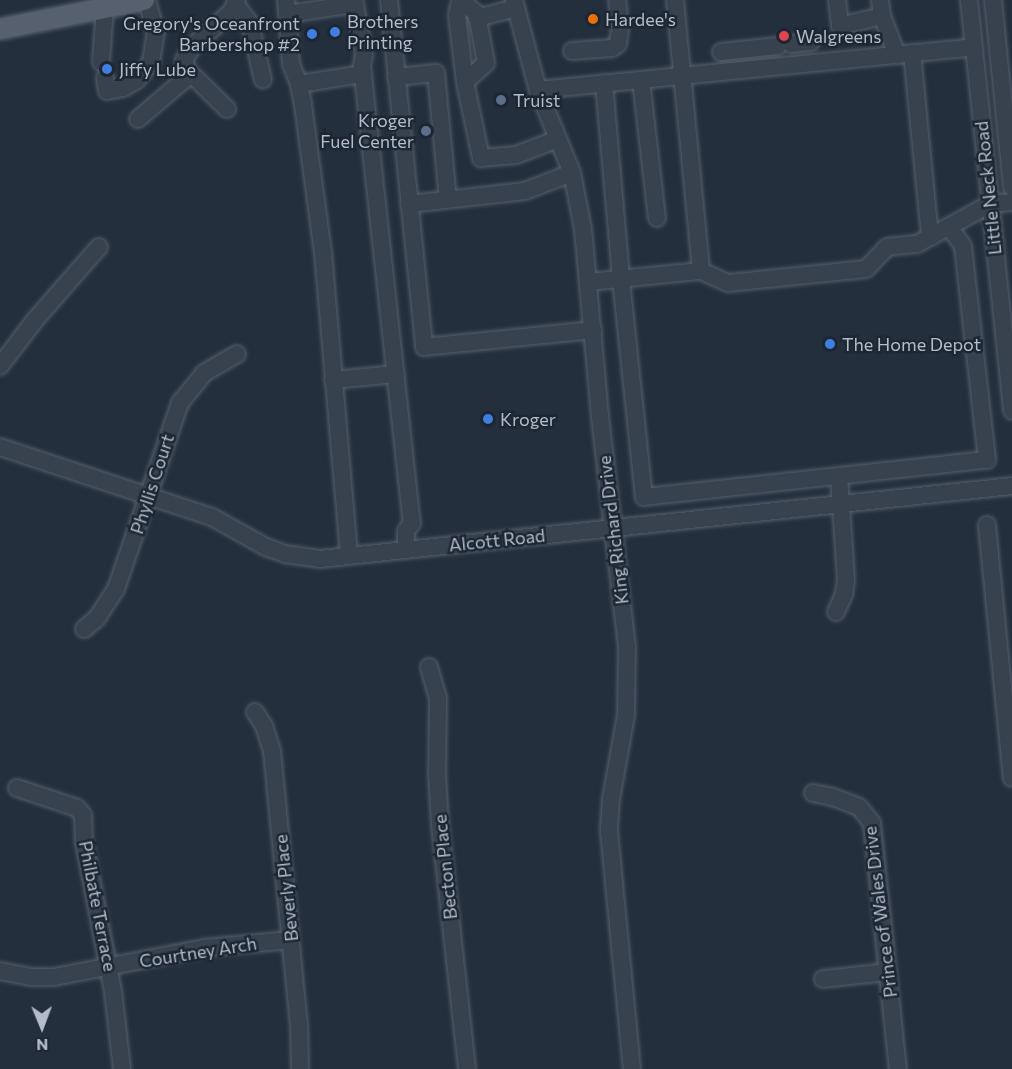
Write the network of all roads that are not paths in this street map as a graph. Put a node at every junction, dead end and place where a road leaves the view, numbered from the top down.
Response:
1 (146, 0) edge
2 (388, 0) edge
3 (616, 0) edge
4 (675, 0) edge
5 (837, 0) edge
6 (969, 0) edge
7 (993, 0) edge
8 (236, 2) edge
9 (355, 2) edge
10 (514, 4) edge
11 (74, 7) edge
12 (287, 7) edge
13 (105, 8) junction
14 (881, 8) edge
15 (477, 18) junction
16 (0, 29) edge
17 (811, 42) dead end
18 (974, 47) junction
19 (572, 51) dead end
20 (721, 52) dead end
21 (904, 54) junction
22 (191, 74) junction
23 (363, 74) junction
24 (682, 76) junction
25 (396, 77) junction
26 (263, 80) dead end
27 (641, 80) junction
28 (465, 82) junction
29 (604, 83) junction
30 (299, 84) junction
31 (538, 90) junction
32 (227, 110) dead end
33 (138, 119) dead end
34 (558, 139) junction
35 (572, 173) junction
36 (1012, 187) edge
37 (448, 199) junction
38 (1012, 202) edge
39 (409, 204) junction
40 (990, 204) junction
41 (657, 218) dead end
42 (948, 227) junction
43 (930, 237) junction
44 (99, 247) dead end
45 (702, 271) junction
46 (621, 279) junction
47 (588, 282) junction
48 (593, 330) junction
49 (237, 354) dead end
50 (0, 366) edge
51 (396, 374) junction
52 (333, 380) junction
53 (1012, 411) edge
54 (0, 447) edge
55 (839, 476) junction
56 (1012, 486) edge
57 (148, 497) junction
58 (840, 504) junction
59 (987, 525) dead end
60 (613, 528) junction
61 (406, 550) junction
62 (350, 555) junction
63 (837, 612) dead end
64 (84, 629) dead end
65 (429, 667) dead end
66 (1008, 696) edge
67 (255, 712) dead end
68 (1012, 778) edge
69 (17, 788) dead end
70 (813, 793) dead end
71 (291, 939) junction
72 (110, 968) junction
73 (0, 971) edge
74 (887, 972) junction
75 (823, 979) dead end
76 (122, 1069) edge
77 (300, 1069) edge
78 (467, 1069) edge
79 (632, 1069) edge
80 (898, 1069) edge

1 - 13 main road
1 - 13 street
2 - 25 street
3 - 19 street
4 - 24 street
5 - 14 street
6 - 18 street, Little Neck Road
7 - 36 street, Little Neck Road
8 - 22 street
8 - 26 street
9 - 12 street
9 - 23 street
10 - 15 street
10 - 31 street, King Richard Drive
11 - 13 main road
11 - 16 main road
12 - 30 street
14 - 21 street
15 - 28 street
15 - 28 street
17 - 20 street
18 - 21 street
18 - 40 street, Little Neck Road
21 - 24 street
21 - 43 street
22 - 32 street
22 - 33 street
23 - 30 street
23 - 51 street
24 - 27 street
24 - 45 street
25 - 37 street
25 - 39 street
27 - 29 street
27 - 41 street
28 - 34 street
29 - 31 street
29 - 46 street
30 - 52 street
31 - 34 street, King Richard Drive
34 - 35 street, King Richard Drive
35 - 37 street
35 - 47 street, King Richard Drive
37 - 39 street
38 - 40 street
39 - 48 street
40 - 42 street
40 - 53 street, Little Neck Road
42 - 43 street
42 - 55 street
43 - 45 street
44 - 50 street
45 - 46 street
46 - 47 street
46 - 55 street
47 - 48 street, King Richard Drive
48 - 60 street, King Richard Drive
49 - 57 street, Phyllis Court
51 - 52 street
51 - 61 street
52 - 62 street
54 - 57 street, Alcott Road
55 - 58 street
56 - 58 street, Alcott Road
57 - 62 street, Alcott Road
57 - 64 street, Phyllis Court
58 - 60 street, Alcott Road
58 - 63 street
59 - 66 street
60 - 61 street, Alcott Road
60 - 79 street, King Richard Drive
61 - 62 street, Alcott Road
65 - 78 street, Becton Place
66 - 68 street
67 - 71 street, Beverly Place
69 - 72 street, Philbate Terrace
70 - 74 street, Prince of Wales Drive
71 - 72 street, Courtney Arch
71 - 77 street, Beverly Place
72 - 73 street, Courtney Arch
72 - 76 street, Philbate Terrace
74 - 75 street
74 - 80 street, Prince of Wales Drive

